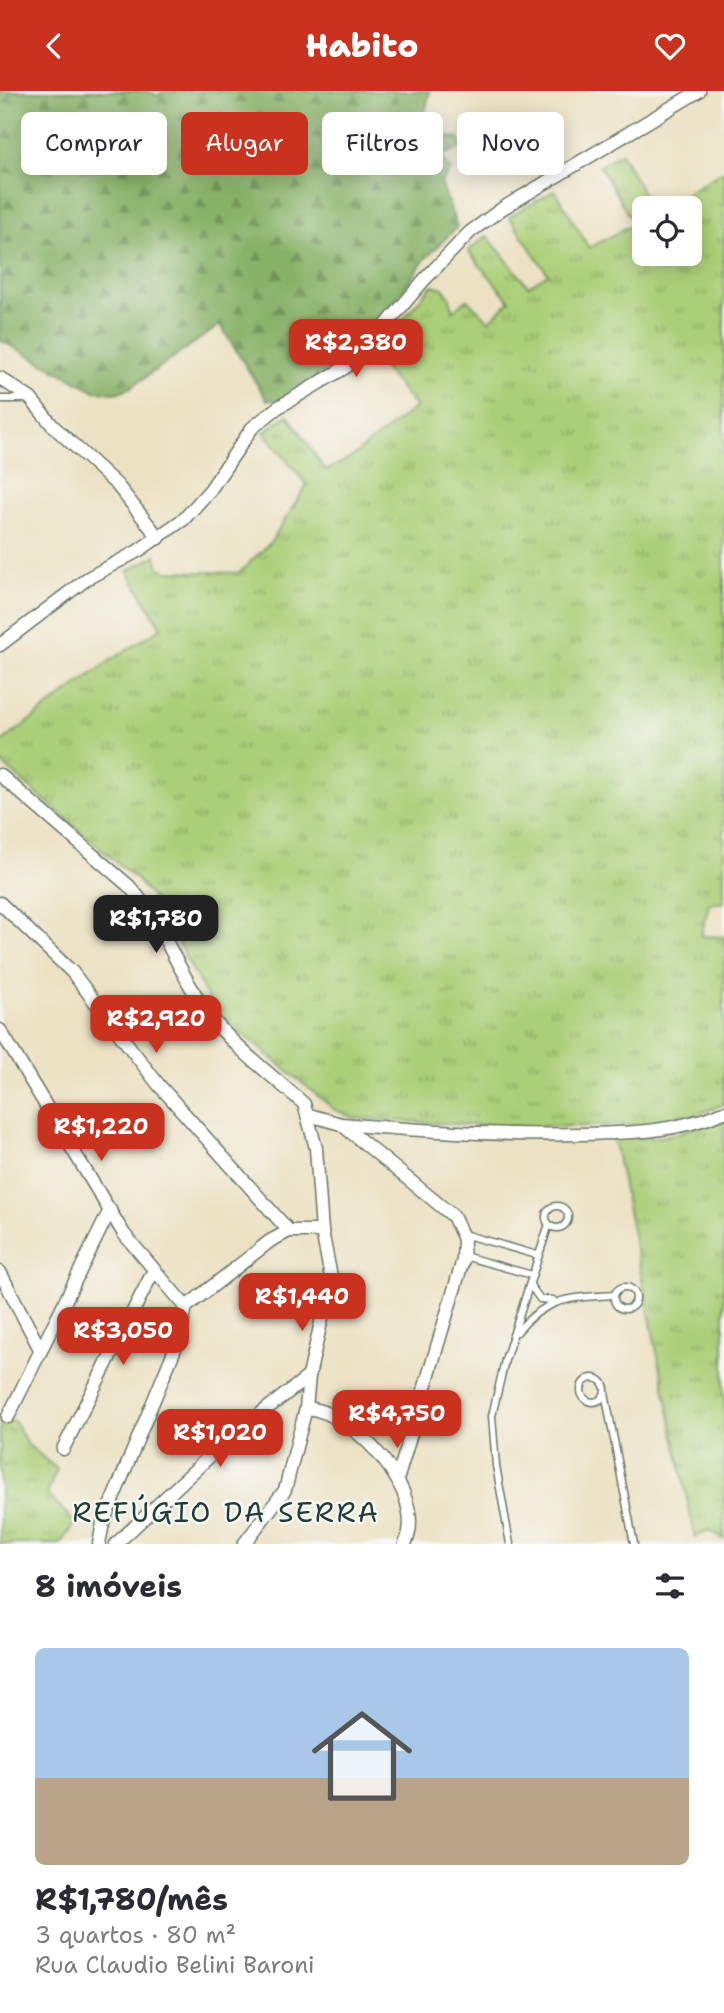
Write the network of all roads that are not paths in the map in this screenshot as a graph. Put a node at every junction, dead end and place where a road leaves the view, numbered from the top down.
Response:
1 (699, 91) edge
2 (0, 378) edge
3 (0, 399) edge
4 (30, 400) junction
5 (159, 538) junction
6 (0, 645) edge
7 (0, 775) edge
8 (14, 788) junction
9 (0, 793) edge
10 (0, 903) edge
11 (0, 1030) edge
12 (724, 1112) edge
13 (309, 1115) junction
14 (341, 1124) junction
15 (110, 1210) junction
16 (549, 1224) dead end
17 (289, 1231) junction
18 (322, 1231) junction
19 (463, 1234) junction
20 (537, 1255) junction
21 (464, 1256) junction
22 (154, 1270) junction
23 (0, 1272) edge
24 (532, 1275) junction
25 (530, 1284) junction
26 (614, 1295) dead end
27 (561, 1299) junction
28 (186, 1307) junction
29 (514, 1336) junction
30 (41, 1351) junction
31 (309, 1376) junction
32 (605, 1393) dead end
33 (306, 1408) junction
34 (8, 1417) dead end
35 (63, 1448) dead end
36 (398, 1477) junction
37 (99, 1544) edge
38 (116, 1544) edge
39 (244, 1544) edge
40 (404, 1544) edge
41 (510, 1544) edge
42 (634, 1544) edge

1 - 5 street
2 - 4 street
3 - 4 lane
4 - 5 street
5 - 6 street
7 - 8 street
8 - 9 street
8 - 13 street
10 - 17 street
11 - 15 street
12 - 14 street
13 - 14 street
13 - 18 street
14 - 19 street
15 - 22 street
15 - 30 street
16 - 20 lane
17 - 18 street
17 - 28 street
18 - 31 street
19 - 20 lane
19 - 21 street
20 - 24 lane
21 - 24 lane
21 - 36 street
22 - 28 street
22 - 35 street
23 - 30 street
24 - 25 lane
25 - 27 lane
25 - 29 lane
26 - 27 lane
27 - 29 lane
28 - 37 street
29 - 41 lane
30 - 34 street
31 - 33 street
31 - 38 street
32 - 42 lane
33 - 36 street
33 - 39 street
36 - 40 street

